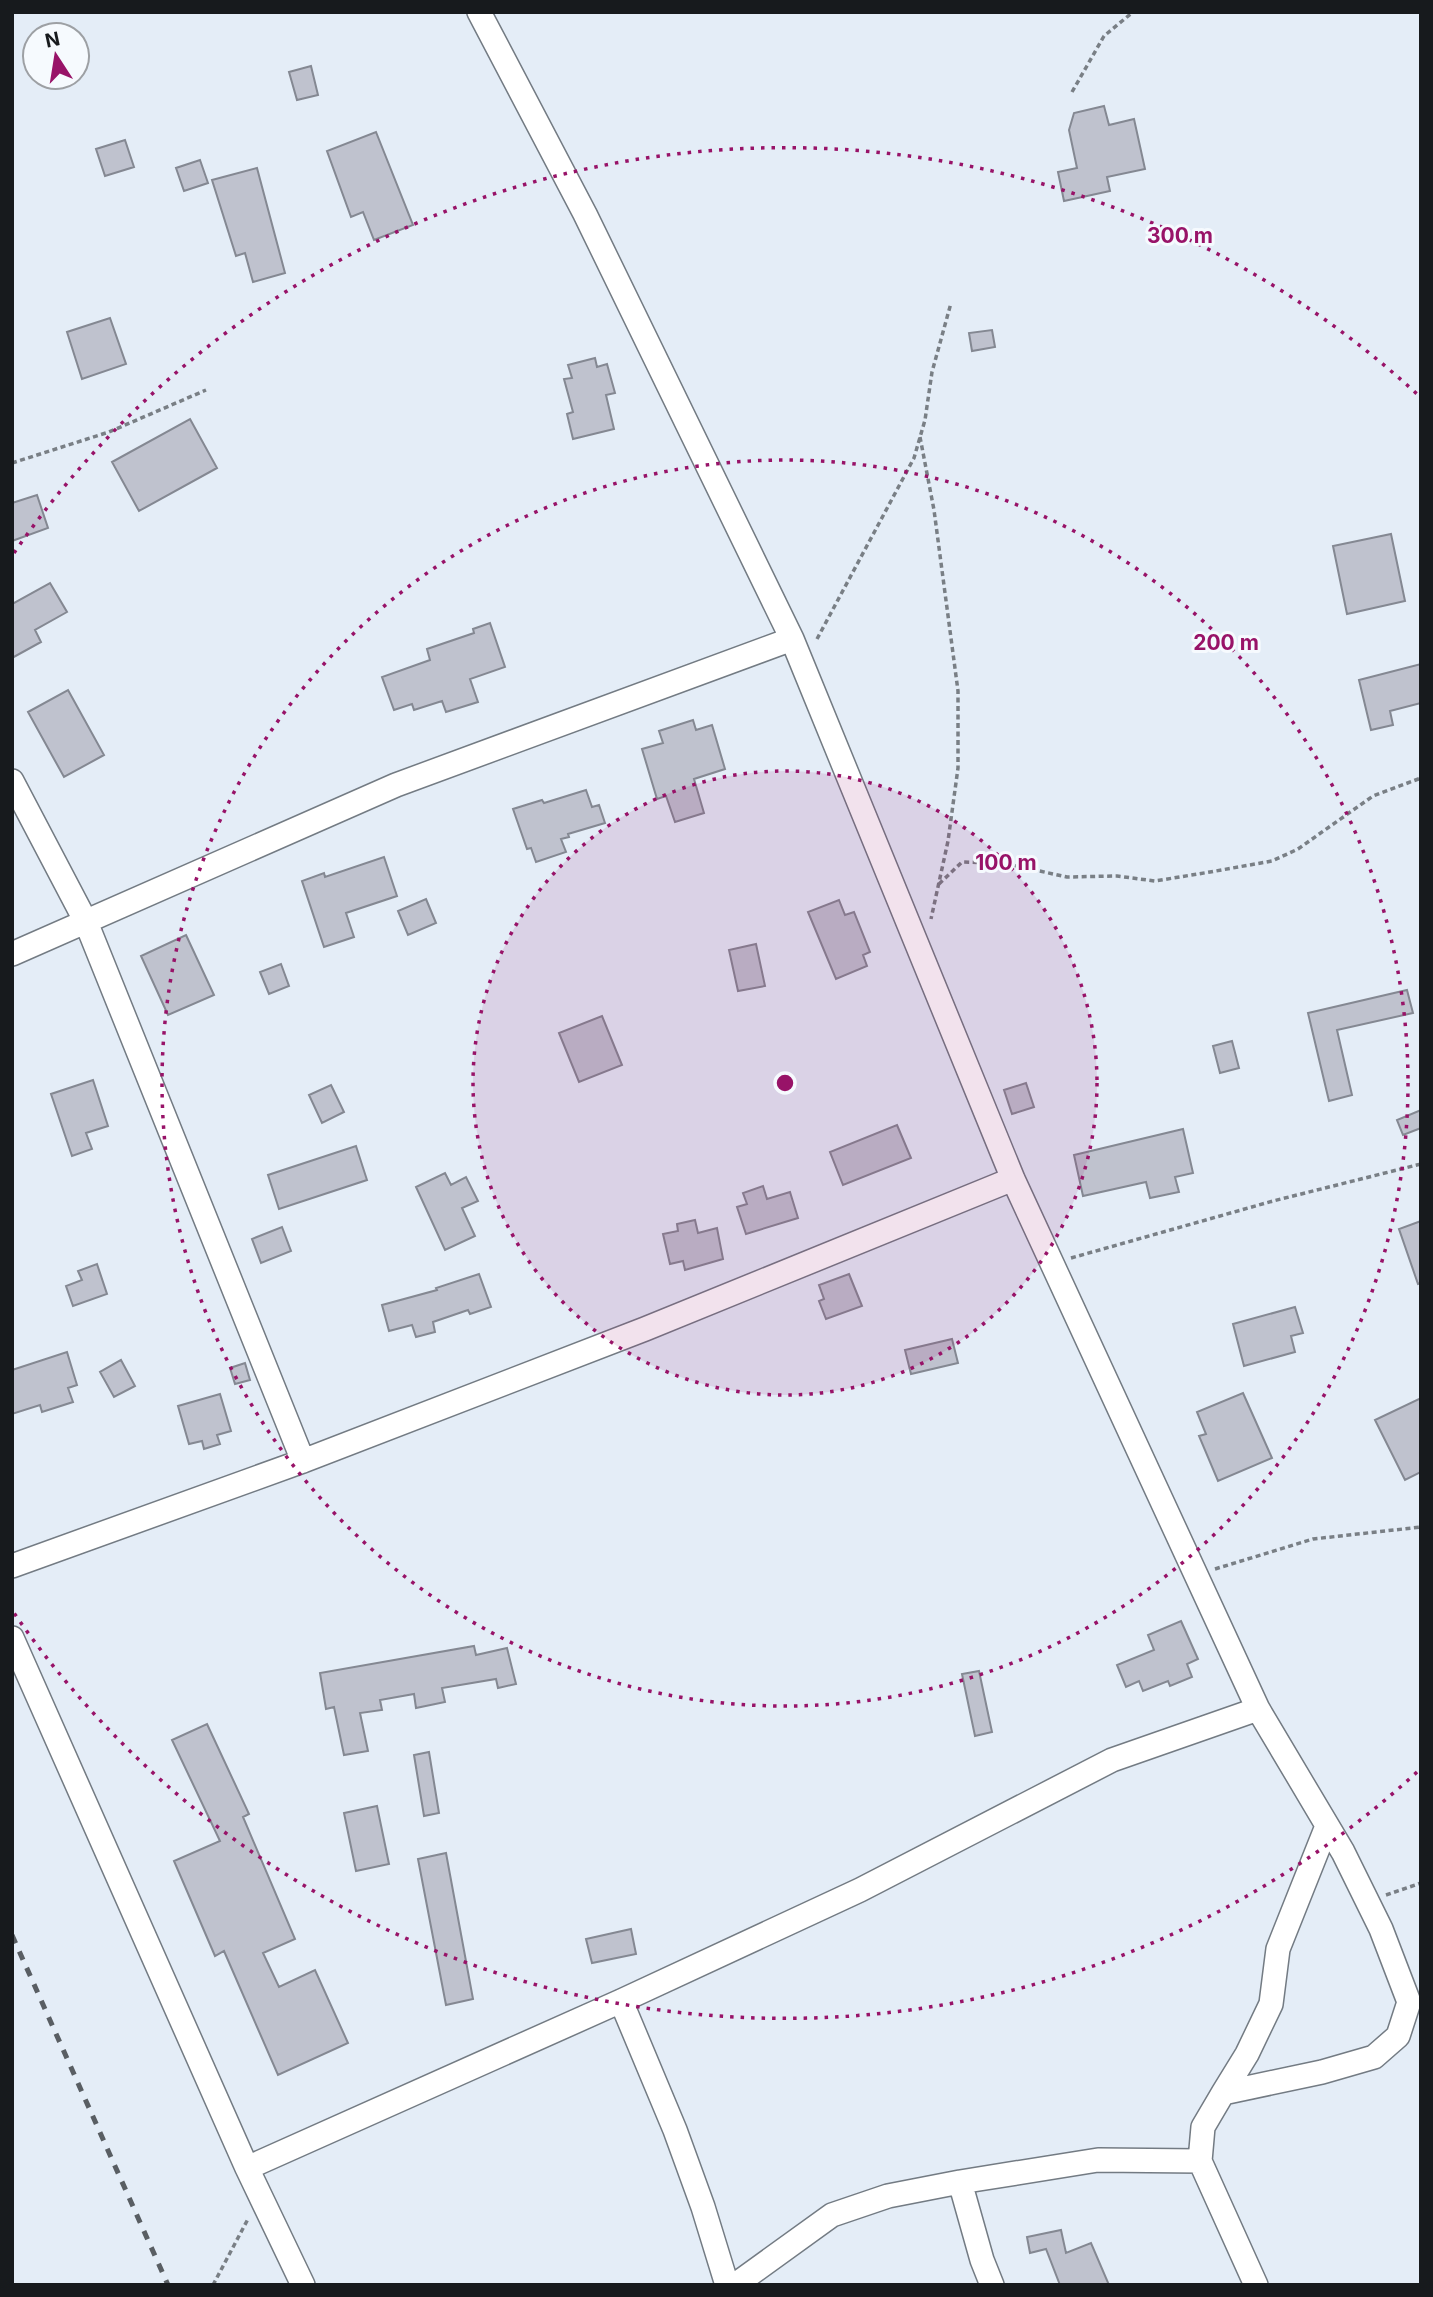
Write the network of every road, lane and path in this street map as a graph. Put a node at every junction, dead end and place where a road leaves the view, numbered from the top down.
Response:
1 (479, 12) edge
2 (1133, 12) edge
3 (1072, 92) dead end
4 (951, 303) dead end
5 (206, 390) dead end
6 (920, 437) junction
7 (12, 463) edge
8 (792, 639) junction
9 (805, 671) junction
10 (1421, 778) edge
11 (12, 781) edge
12 (86, 922) junction
13 (12, 954) edge
14 (1421, 1164) edge
15 (1013, 1179) junction
16 (1052, 1263) junction
17 (303, 1461) junction
18 (1421, 1527) edge
19 (12, 1566) edge
20 (1196, 1575) junction
21 (12, 1638) edge
22 (1258, 1709) junction
23 (1327, 1826) junction
24 (1421, 1883) edge
25 (1367, 1901) junction
26 (621, 2001) junction
27 (1223, 2093) junction
28 (1200, 2161) junction
29 (247, 2168) junction
30 (960, 2182) junction
31 (261, 2196) junction
32 (213, 2285) edge
33 (303, 2285) edge
34 (727, 2285) edge
35 (735, 2285) edge
36 (992, 2285) edge
37 (1256, 2285) edge

1 - 8 street
2 - 3 path
4 - 6 path
5 - 7 path
6 - 9 path
6 - 10 path
8 - 9 street
8 - 12 street
9 - 15 street
11 - 12 street
12 - 13 street
12 - 17 street
14 - 16 path
15 - 16 street
15 - 17 street
16 - 20 street
17 - 19 street
18 - 20 path
20 - 22 street
21 - 29 street
22 - 23 street
22 - 26 street
23 - 25 street
23 - 27 street
24 - 25 path
25 - 27 street
26 - 29 street
26 - 34 street
27 - 28 street
28 - 30 street
28 - 37 street
29 - 31 street
30 - 35 street
30 - 36 street
31 - 32 path
31 - 33 street

